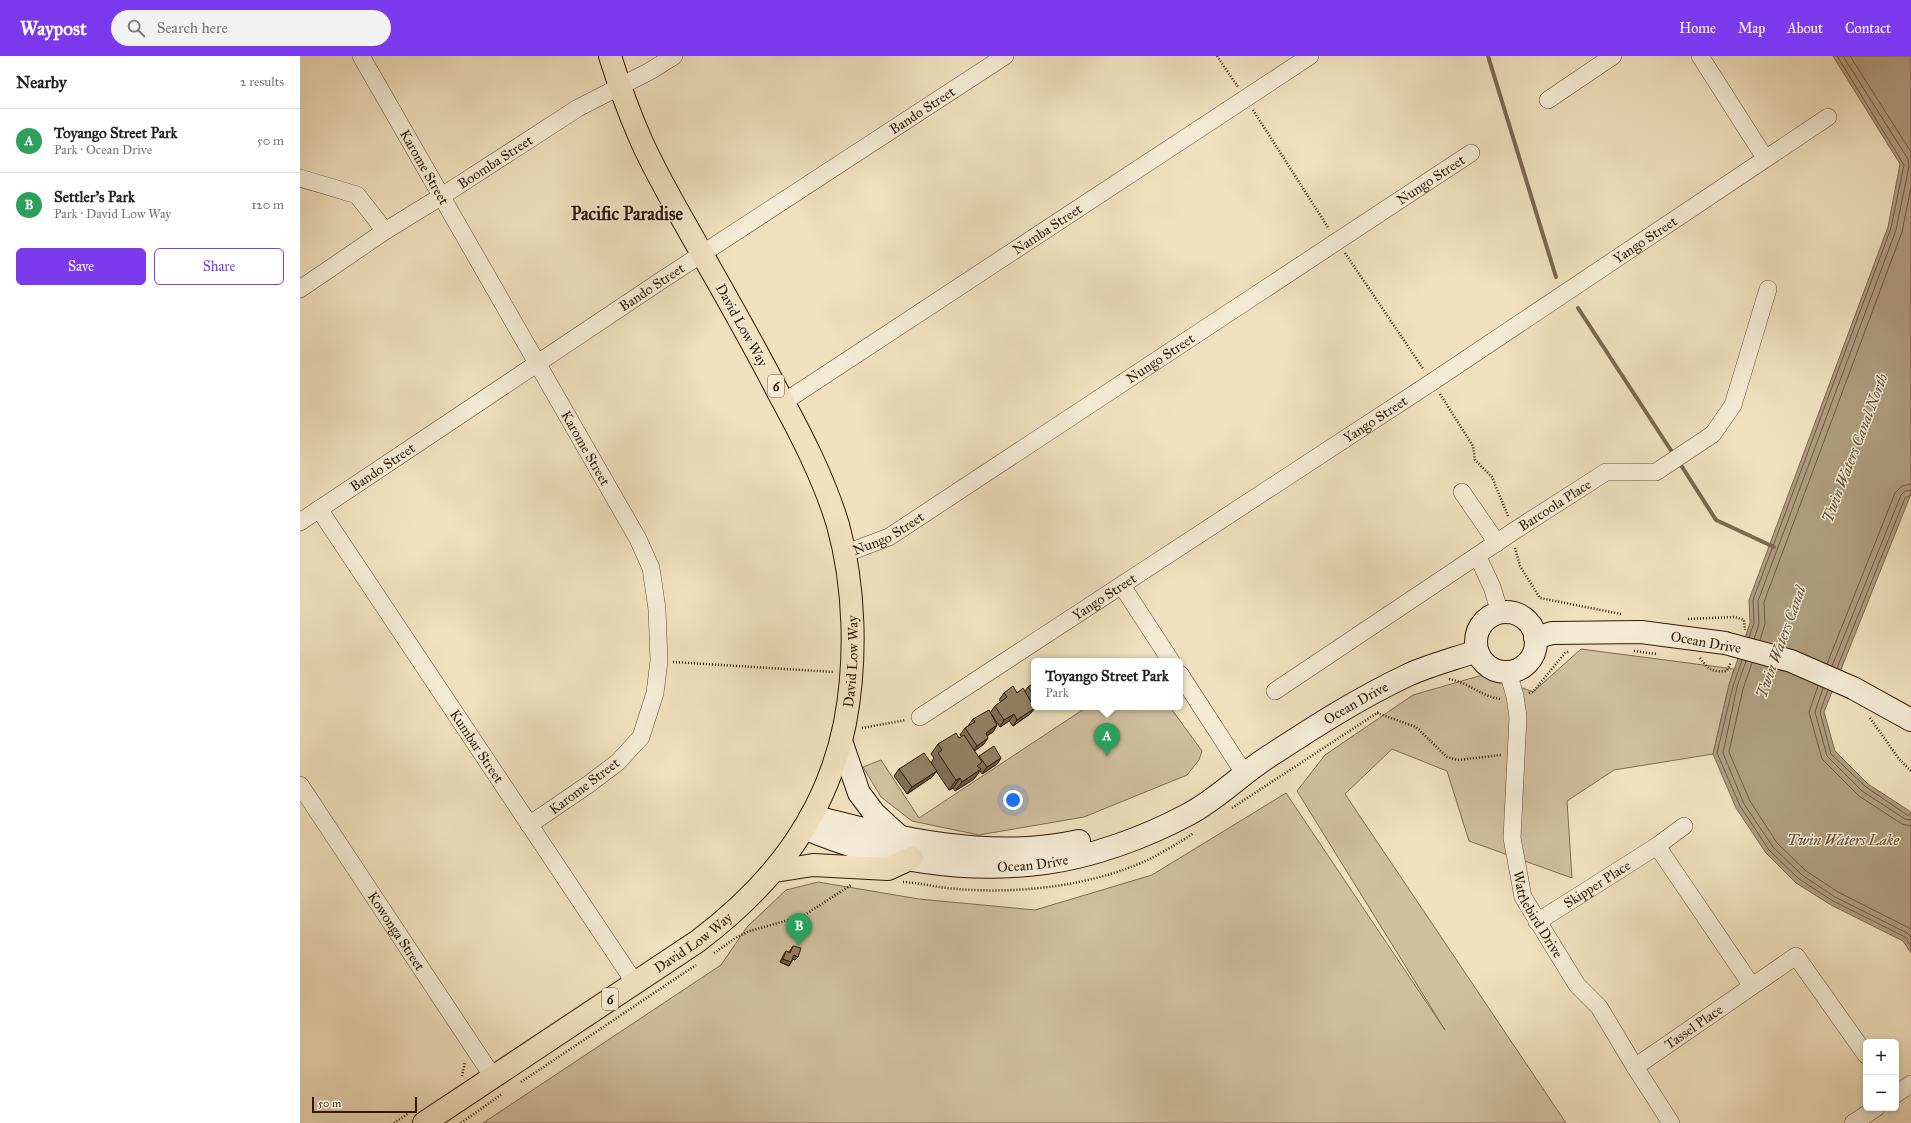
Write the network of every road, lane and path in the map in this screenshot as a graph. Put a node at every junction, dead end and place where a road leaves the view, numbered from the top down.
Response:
1 (361, 56) edge
2 (610, 56) edge
3 (674, 56) edge
4 (1005, 56) edge
5 (1217, 56) edge
6 (1310, 56) edge
7 (1613, 56) edge
8 (1700, 56) edge
9 (620, 86) junction
10 (1245, 99) junction
11 (1548, 100) dead end
12 (1828, 117) dead end
13 (1471, 153) dead end
14 (1765, 158) junction
15 (300, 178) edge
16 (442, 196) junction
17 (385, 231) junction
18 (1337, 242) junction
19 (702, 254) junction
20 (300, 289) edge
21 (1768, 289) dead end
22 (538, 364) junction
23 (1432, 382) junction
24 (784, 402) junction
25 (1462, 492) dead end
26 (319, 510) junction
27 (300, 522) edge
28 (1514, 531) junction
29 (1497, 543) junction
30 (844, 554) junction
31 (1478, 557) junction
32 (1122, 586) junction
33 (1500, 613) junction
34 (1625, 615) dead end
35 (1686, 619) dead end
36 (1535, 638) junction
37 (1734, 645) junction
38 (1477, 651) junction
39 (1170, 658) edge
40 (1700, 658) dead end
41 (658, 661) junction
42 (852, 672) junction
43 (1508, 672) junction
44 (1183, 679) edge
45 (1275, 691) dead end
46 (1377, 713) dead end
47 (1868, 716) dead end
48 (920, 717) joint
49 (1911, 720) edge
50 (842, 734) junction
51 (1516, 753) junction
52 (1911, 771) edge
53 (1244, 773) junction
54 (300, 785) edge
55 (808, 822) junction
56 (529, 825) junction
57 (1684, 826) dead end
58 (900, 837) junction
59 (1657, 846) junction
60 (912, 858) junction
61 (775, 871) junction
62 (1537, 922) junction
63 (635, 983) junction
64 (1752, 986) junction
65 (1863, 1051) edge
66 (1635, 1067) junction
67 (493, 1077) junction
68 (1911, 1084) edge
69 (1899, 1092) edge
70 (1871, 1111) edge
71 (432, 1121) edge
72 (1671, 1123) edge
73 (1853, 1123) edge

1 - 16 street, Karome Street
2 - 9 main road, David Low Way / 6
3 - 9 street, Boomba Street
4 - 19 street, Bando Street
5 - 10 path
6 - 10 street, Namba Street
7 - 11 street
8 - 14 street
9 - 16 street, Boomba Street
9 - 19 main road, David Low Way / 6
10 - 18 path
10 - 24 street, Namba Street
12 - 14 street, Yango Street
13 - 18 street, Nungo Street
14 - 23 street, Yango Street
15 - 17 street
16 - 17 street, Boomba Street
16 - 22 street, Karome Street
17 - 20 street, Boomba Street
18 - 23 path
18 - 30 street, Nungo Street
19 - 22 street, Bando Street
19 - 24 main road, David Low Way / 6
21 - 28 street, Barcoola Place
22 - 26 street, Bando Street
22 - 41 street, Karome Street
23 - 28 path
23 - 32 street, Yango Street
24 - 30 main road, David Low Way / 6
25 - 29 street
26 - 27 street, Bando Street
26 - 56 street, Kumbar Street
28 - 29 street, Barcoola Place
28 - 34 path
29 - 31 street, Barcoola Place
30 - 42 main road, David Low Way / 6
31 - 33 street
31 - 45 street, Barcoola Place
32 - 39 street
32 - 48 street, Yango Street
33 - 36 street
33 - 38 street
35 - 37 path
36 - 37 street, Ocean Drive
36 - 43 street
37 - 40 path
37 - 49 street, Ocean Drive, bridge
38 - 43 street
38 - 53 street, Ocean Drive
41 - 42 path
41 - 56 street, Karome Street
42 - 50 main road, David Low Way / 6
43 - 51 street, Wattlebird Drive
44 - 53 street
46 - 51 path
47 - 52 path
48 - 50 path
50 - 55 main road, David Low Way / 6
50 - 58 street
51 - 62 street, Wattlebird Drive
53 - 58 street, Ocean Drive
53 - 60 street, Ocean Drive
54 - 67 street, Kowonga Street
55 - 58 street, Ocean Drive
55 - 60 street, Ocean Drive
55 - 61 main road, David Low Way / 6
56 - 63 street, Kumbar Street
57 - 59 street, Skipper Place
59 - 62 street, Skipper Place
59 - 64 street
60 - 61 main road
61 - 63 main road, David Low Way / 6
62 - 66 street, Wattlebird Drive
63 - 67 main road, David Low Way / 6
64 - 65 street, Tassel Place
64 - 66 street, Tassel Place
66 - 72 street, Wattlebird Drive
67 - 71 main road, David Low Way / 6
68 - 69 street
70 - 73 street

